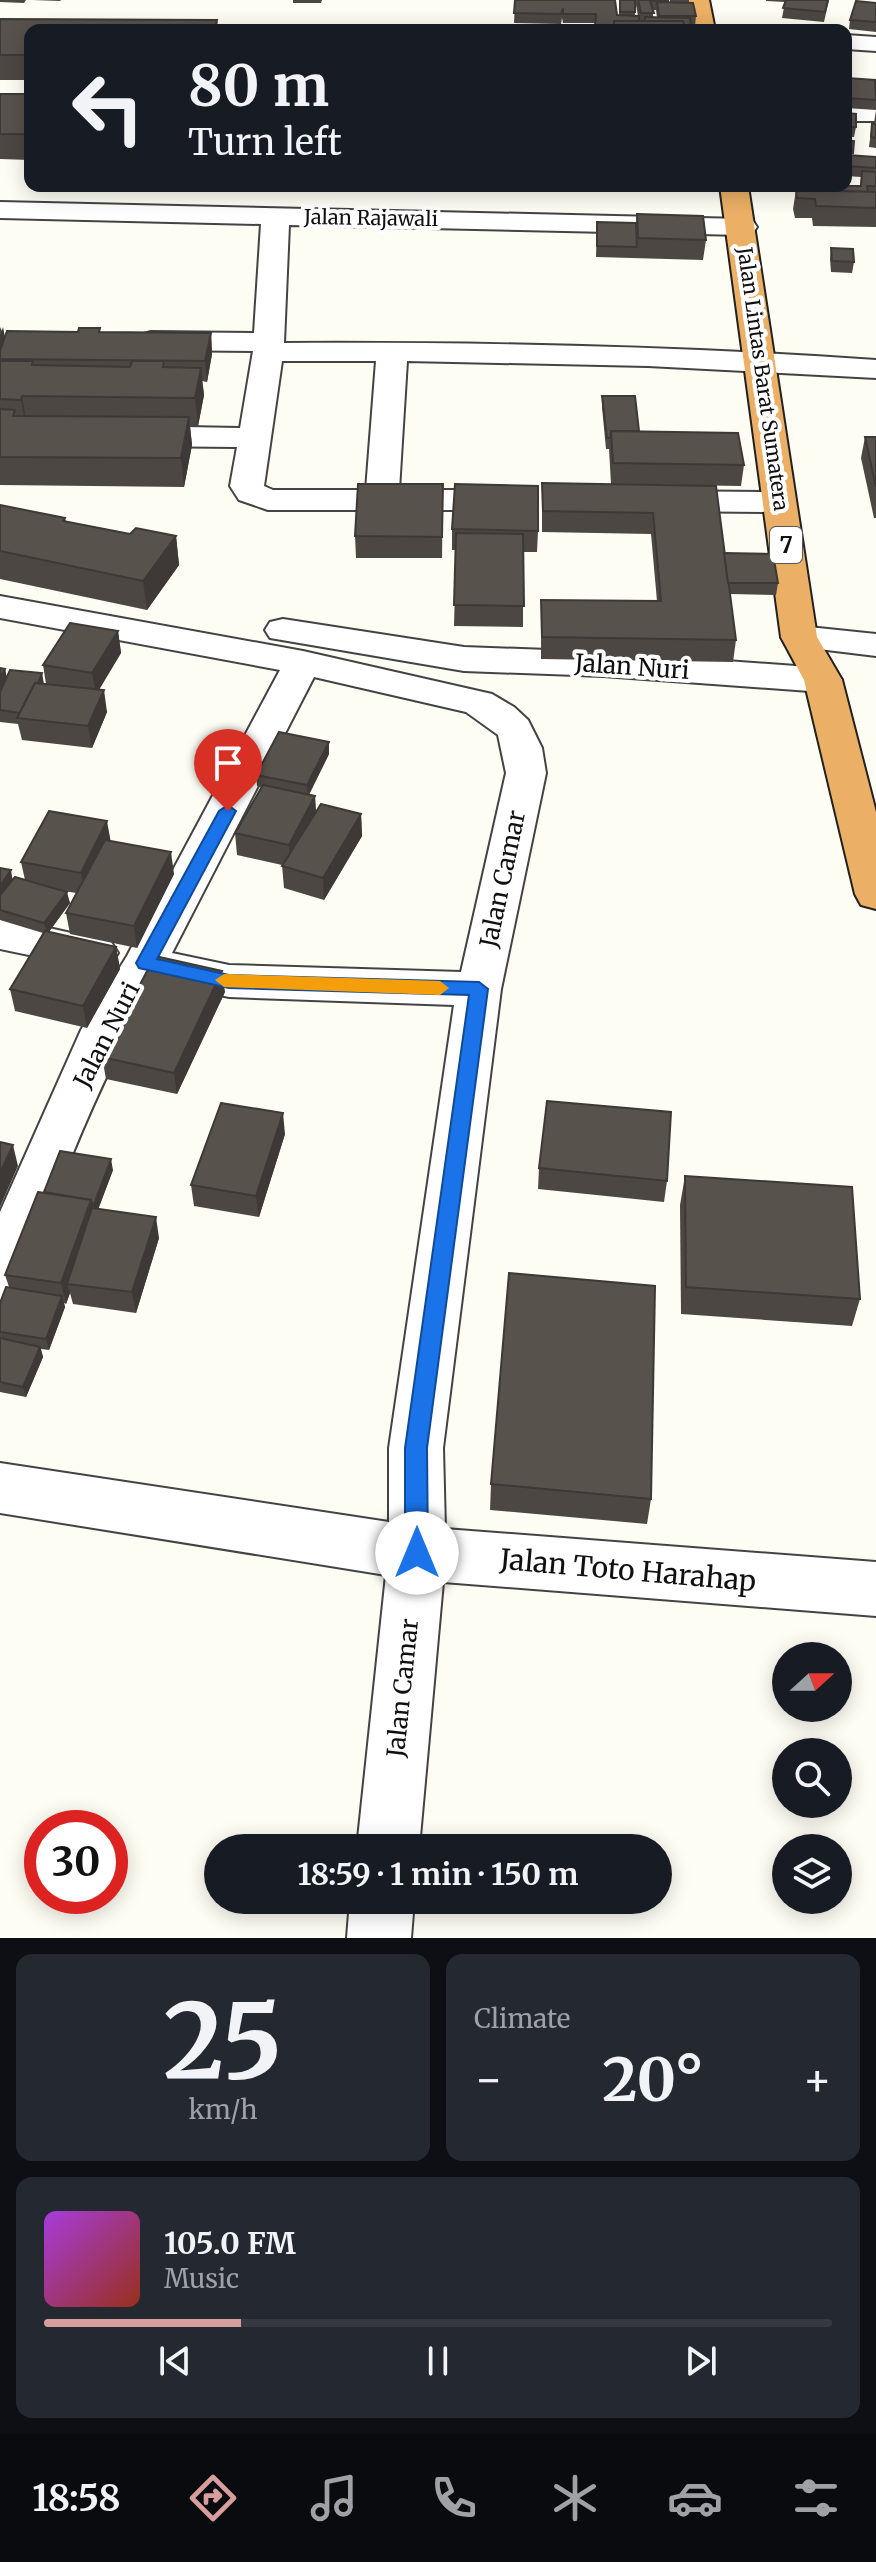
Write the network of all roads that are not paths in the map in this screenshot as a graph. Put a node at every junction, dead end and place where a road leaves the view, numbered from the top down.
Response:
1 (697, 0) edge
2 (702, 24) edge
3 (852, 42) edge
4 (876, 44) edge
5 (852, 113) edge
6 (876, 113) edge
7 (735, 192) edge
8 (0, 210) edge
9 (275, 216) junction
10 (743, 227) junction
11 (126, 340) edge
12 (268, 347) junction
13 (392, 351) junction
14 (761, 360) junction
15 (876, 369) edge
16 (96, 436) edge
17 (255, 438) junction
18 (382, 499) junction
19 (541, 500) edge
20 (620, 501) edge
21 (779, 502) junction
22 (0, 607) edge
23 (206, 615) dead end
24 (799, 637) junction
25 (876, 645) edge
26 (303, 663) junction
27 (823, 680) junction
28 (876, 889) edge
29 (0, 933) edge
30 (145, 963) junction
31 (479, 989) junction
32 (0, 1289) edge
33 (0, 1488) edge
34 (417, 1553) junction
35 (876, 1589) edge
36 (389, 1834) edge
37 (381, 1914) edge
38 (379, 1938) edge

1 - 2 highway
3 - 4 street
5 - 6 street
7 - 10 highway, Jalan Lintas Barat Sumatera / 7
8 - 9 street, Jalan Rajawali
9 - 10 street, Jalan Rajawali
9 - 12 street
10 - 14 highway, Jalan Lintas Barat Sumatera / 7
11 - 12 street
12 - 13 street
12 - 17 street
13 - 14 street
13 - 18 street
14 - 15 street
14 - 21 highway, Jalan Lintas Barat Sumatera / 7
16 - 17 street
17 - 18 street
18 - 19 street
20 - 21 street
21 - 24 highway, Jalan Lintas Barat Sumatera / 7
22 - 26 street, Jalan Camar
23 - 27 street, Jalan Nuri
24 - 25 street
24 - 27 highway, Jalan Lintas Barat Sumatera / 7
26 - 30 street, Jalan Nuri
26 - 31 street, Jalan Camar
27 - 28 highway, Jalan Lintas Barat Sumatera / 7
29 - 30 street
30 - 31 street
30 - 32 street, Jalan Nuri
31 - 34 street, Jalan Camar
33 - 34 street, Jalan Toto Harahap
34 - 35 street, Jalan Toto Harahap
34 - 36 street, Jalan Camar
37 - 38 street

